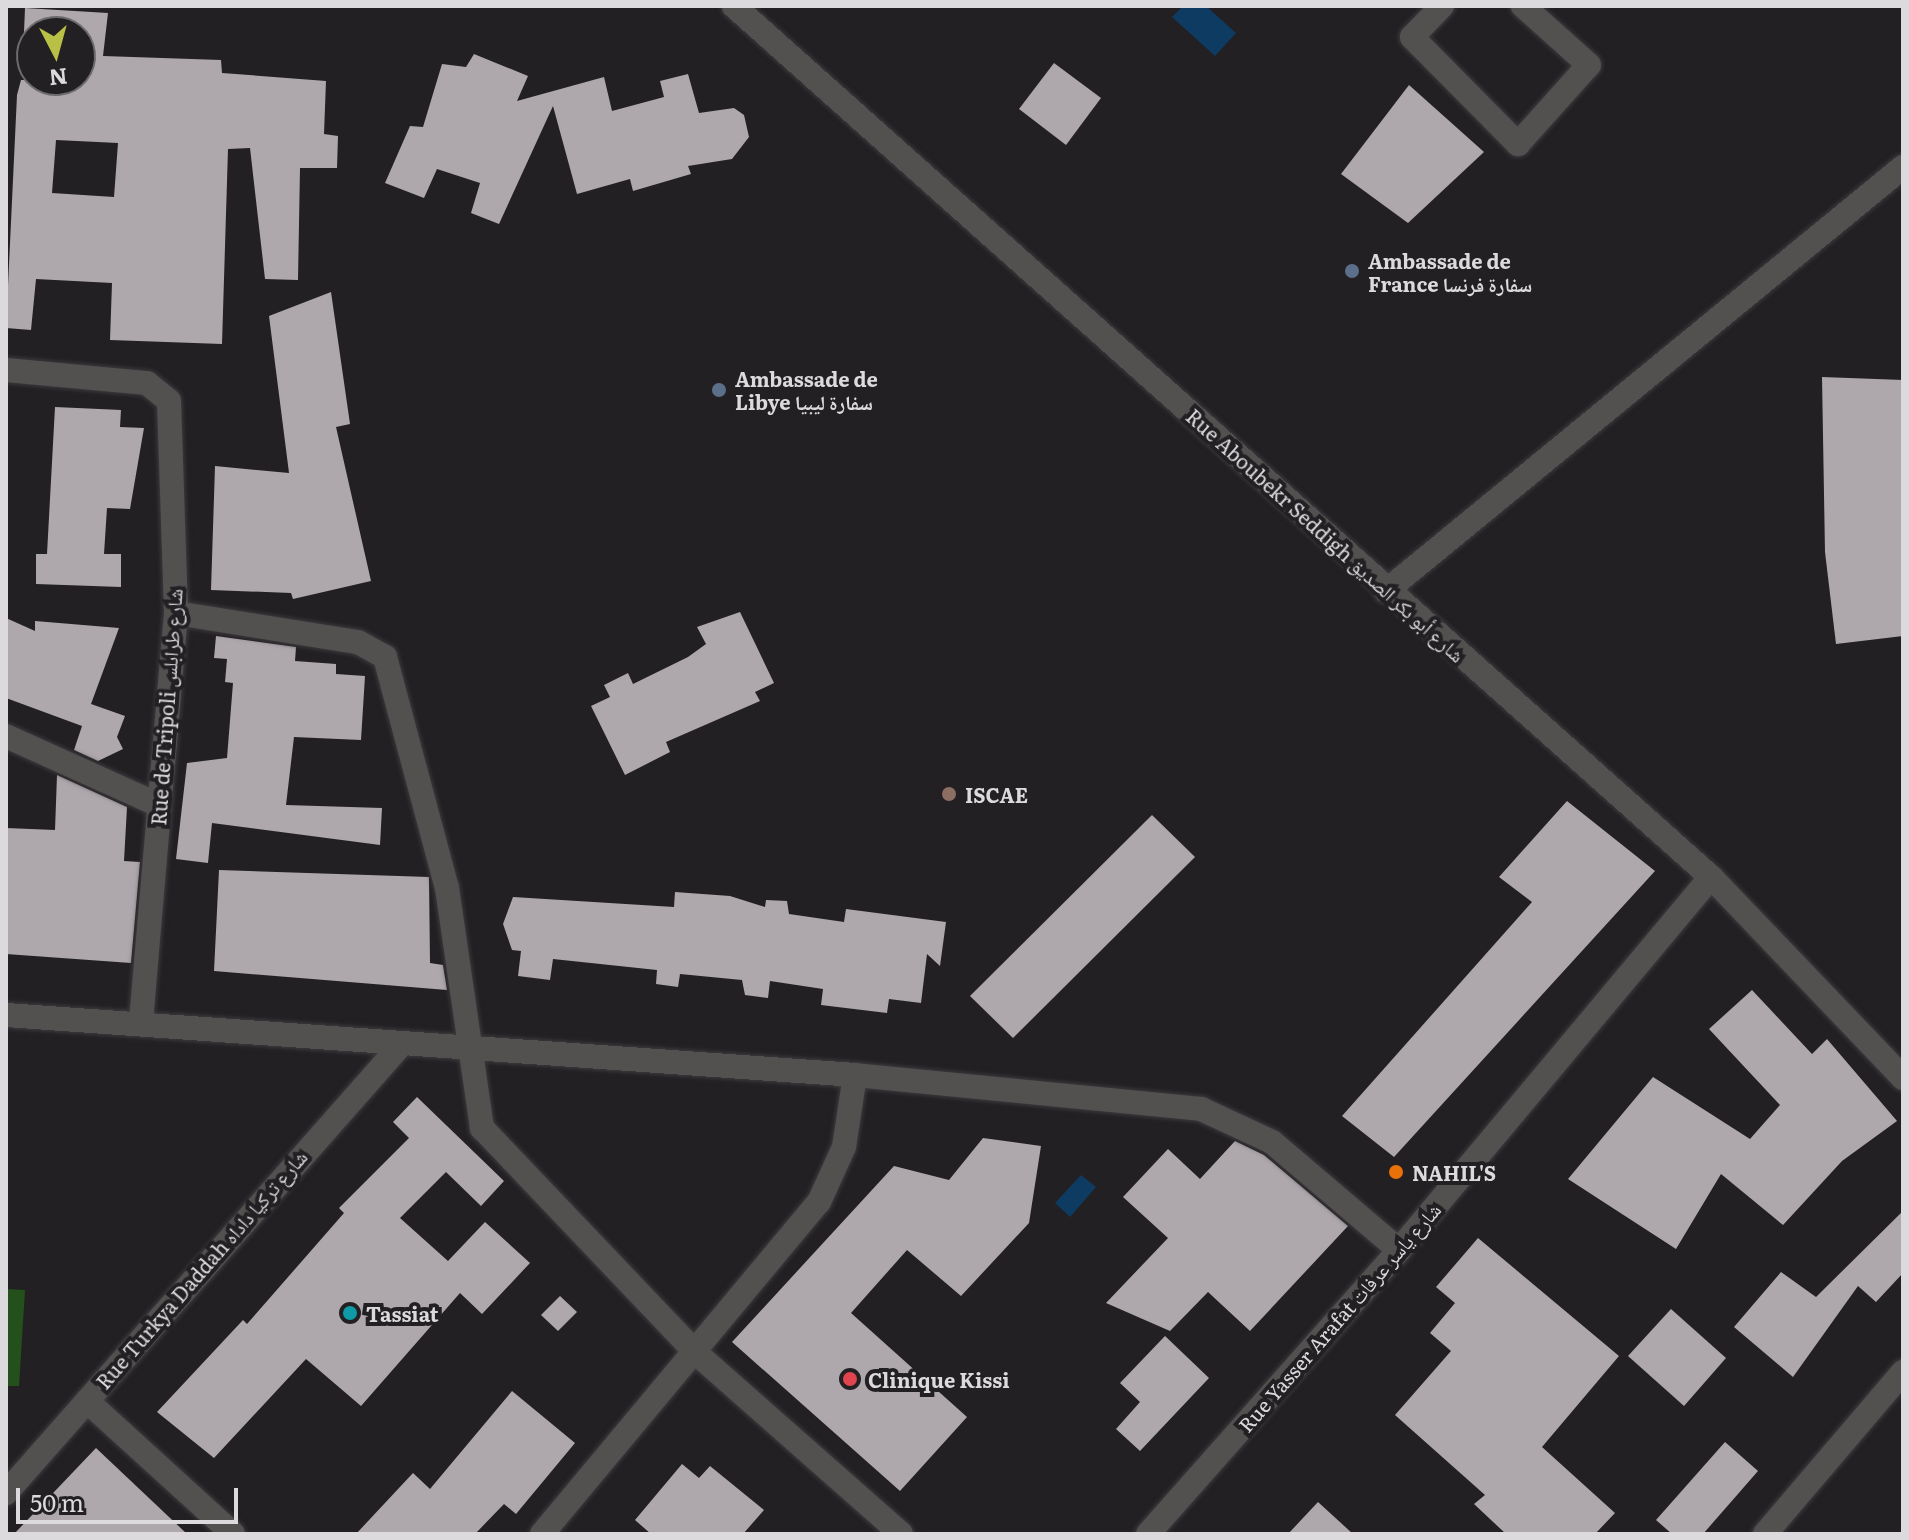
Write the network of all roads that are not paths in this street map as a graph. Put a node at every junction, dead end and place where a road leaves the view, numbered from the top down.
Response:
1 (734, 6) edge
2 (1442, 6) edge
3 (1523, 6) edge
4 (1903, 167) edge
5 (6, 370) edge
6 (1386, 591) junction
7 (176, 613) junction
8 (6, 736) edge
9 (159, 805) junction
10 (1711, 877) junction
11 (6, 1015) edge
12 (141, 1023) junction
13 (399, 1047) junction
14 (469, 1048) junction
15 (855, 1075) junction
16 (1903, 1078) edge
17 (1399, 1250) junction
18 (696, 1353) junction
19 (1903, 1372) edge
20 (87, 1401) junction
21 (6, 1493) edge
22 (233, 1534) edge
23 (542, 1534) edge
24 (901, 1534) edge
25 (1148, 1534) edge
26 (1765, 1534) edge

1 - 6 street, Rue Aboubekr Seddigh شارع أبو بكر الصديق
2 - 3 street
4 - 6 street
5 - 7 street, Rue de Tripoli شارع طرابلس
6 - 10 street, Rue Aboubekr Seddigh شارع أبو بكر الصديق
7 - 9 street, Rue de Tripoli شارع طرابلس
7 - 14 street
8 - 9 street
9 - 12 street, Rue de Tripoli شارع طرابلس
10 - 16 street, Rue Aboubekr Seddigh شارع أبو بكر الصديق
10 - 17 street, Rue Yasser Arafat شارع ياسر عرفات
11 - 12 street
12 - 13 street
13 - 14 street
13 - 20 street, Rue Turkya Daddah شارع تركيا داداه
14 - 15 street
14 - 18 street
15 - 17 street
15 - 18 street
17 - 25 street, Rue Yasser Arafat شارع ياسر عرفات
18 - 23 street
18 - 24 street
19 - 26 street
20 - 21 street, Rue Turkya Daddah شارع تركيا داداه
20 - 22 street

